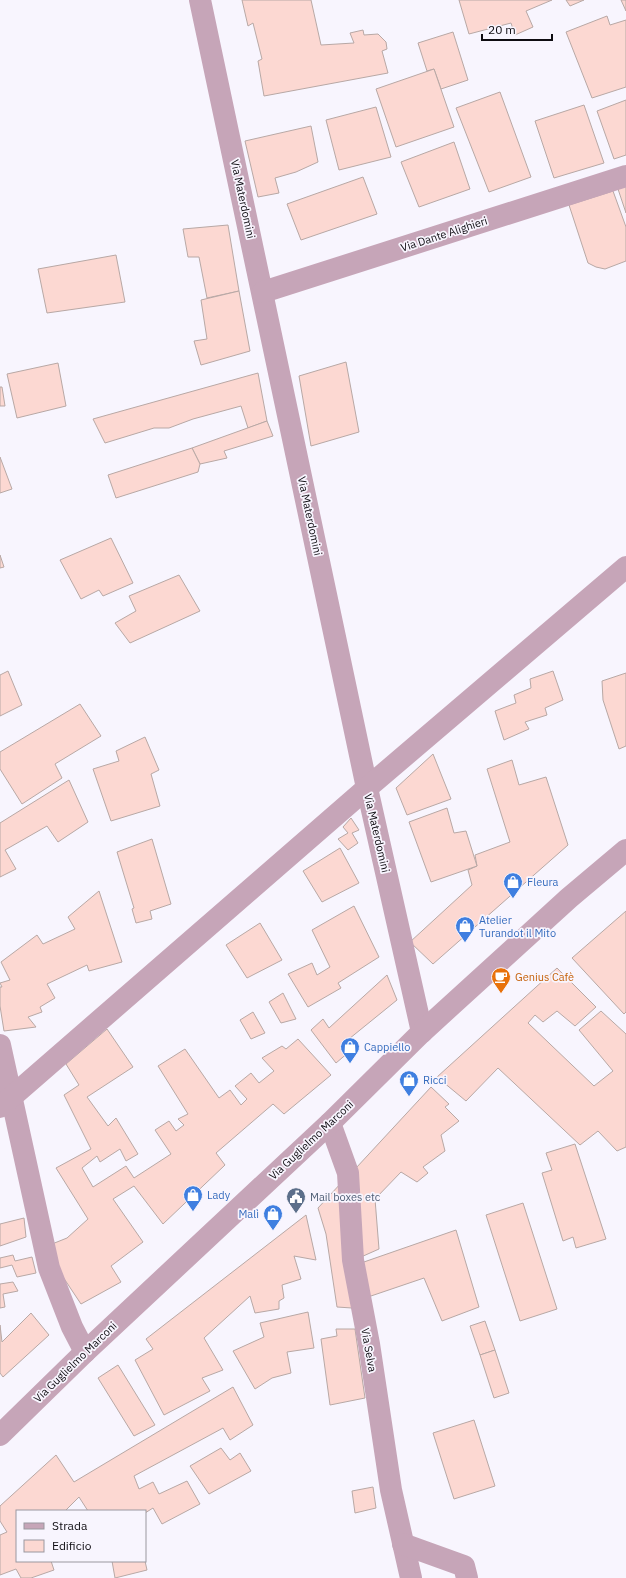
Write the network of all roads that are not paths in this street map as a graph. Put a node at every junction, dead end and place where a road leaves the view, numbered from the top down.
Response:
1 (200, 0) edge
2 (626, 176) edge
3 (263, 292) junction
4 (626, 567) edge
5 (367, 788) junction
6 (626, 850) edge
7 (422, 1032) junction
8 (0, 1046) edge
9 (6, 1102) edge
10 (330, 1123) junction
11 (84, 1352) junction
12 (0, 1435) edge
13 (403, 1544) junction
14 (411, 1578) edge
15 (467, 1578) edge

1 - 3 street, Via Materdomini
2 - 3 street, Via Dante Alighieri
3 - 5 street, Via Materdomini
4 - 5 street
5 - 7 street, Via Materdomini
5 - 9 street
6 - 7 street, Via Guglielmo Marconi
7 - 10 street, Via Guglielmo Marconi
8 - 9 street
9 - 11 street
10 - 11 street, Via Guglielmo Marconi
10 - 13 street, Via Selva
11 - 12 street, Via Guglielmo Marconi
13 - 14 street, Via Selva
13 - 15 street

